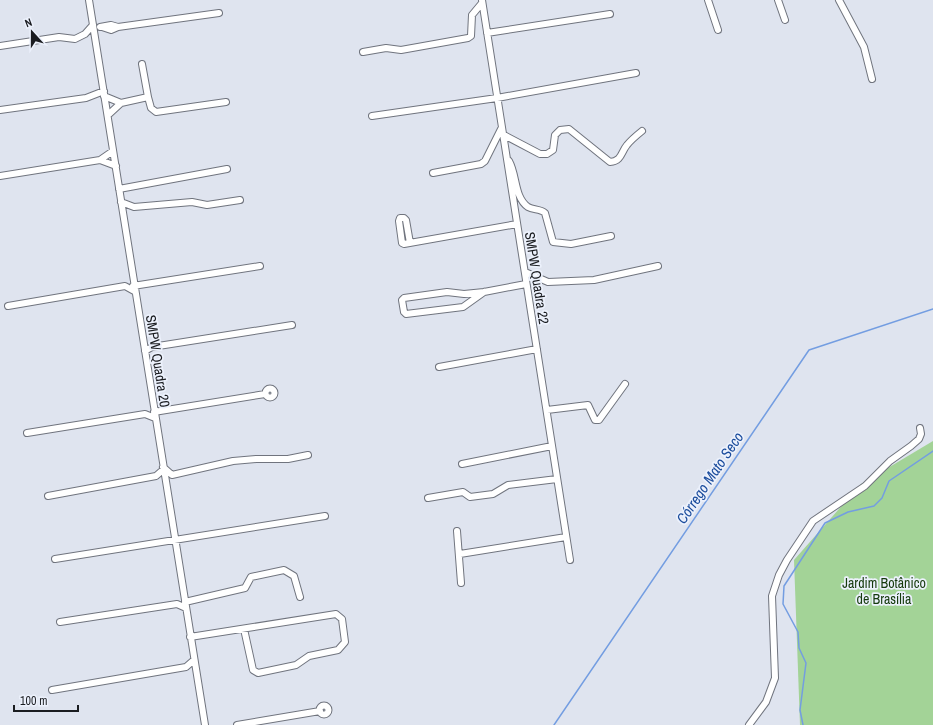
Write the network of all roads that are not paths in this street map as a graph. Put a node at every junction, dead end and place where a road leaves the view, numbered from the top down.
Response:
1 (89, 0) edge
2 (708, 0) edge
3 (778, 0) edge
4 (839, 0) edge
5 (482, 2) edge
6 (219, 12) dead end
7 (610, 14) dead end
8 (785, 20) dead end
9 (94, 27) junction
10 (718, 30) dead end
11 (487, 33) junction
12 (0, 46) edge
13 (363, 52) dead end
14 (142, 64) dead end
15 (636, 73) dead end
16 (872, 79) dead end
17 (104, 93) junction
18 (148, 97) junction
19 (497, 98) junction
20 (226, 102) dead end
21 (122, 103) junction
22 (0, 110) edge
23 (108, 115) junction
24 (372, 116) dead end
25 (501, 131) junction
26 (642, 131) dead end
27 (113, 151) junction
28 (507, 156) junction
29 (100, 160) junction
30 (116, 166) junction
31 (227, 170) dead end
32 (433, 173) dead end
33 (0, 176) edge
34 (119, 189) junction
35 (240, 200) dead end
36 (121, 202) junction
37 (134, 207) junction
38 (124, 217) junction
39 (517, 224) junction
40 (611, 236) dead end
41 (409, 239) junction
42 (260, 266) dead end
43 (658, 266) dead end
44 (525, 272) junction
45 (132, 276) junction
46 (526, 284) junction
47 (125, 286) junction
48 (134, 289) junction
49 (484, 292) junction
50 (8, 306) dead end
51 (292, 325) dead end
52 (144, 343) junction
53 (152, 347) junction
54 (537, 349) junction
55 (145, 351) junction
56 (439, 367) dead end
57 (626, 384) dead end
58 (265, 394) dead end
59 (547, 410) junction
60 (154, 412) junction
61 (145, 414) junction
62 (920, 428) dead end
63 (27, 433) dead end
64 (552, 446) junction
65 (308, 456) dead end
66 (462, 464) dead end
67 (164, 468) junction
68 (172, 475) junction
69 (156, 476) junction
70 (557, 479) junction
71 (165, 482) junction
72 (48, 496) dead end
73 (428, 498) dead end
74 (325, 516) dead end
75 (457, 531) dead end
76 (566, 538) junction
77 (175, 539) junction
78 (460, 554) junction
79 (55, 559) dead end
80 (570, 560) dead end
81 (461, 583) dead end
82 (300, 597) dead end
83 (184, 599) junction
84 (177, 604) junction
85 (186, 608) junction
86 (60, 622) dead end
87 (244, 629) junction
88 (190, 637) junction
89 (194, 660) junction
90 (186, 667) junction
91 (196, 672) junction
92 (52, 690) dead end
93 (320, 711) dead end
94 (203, 724) edge
95 (237, 725) edge
96 (750, 725) edge

1 - 9 street, SMPW Quadra 20
2 - 10 street
3 - 8 street
4 - 16 street
5 - 11 street, SMPW Quadra 22
5 - 13 street
6 - 9 street
7 - 11 street
9 - 12 street
9 - 17 street, SMPW Quadra 20
11 - 19 street, SMPW Quadra 22
14 - 18 street
15 - 19 street
17 - 21 street
17 - 22 street
17 - 23 street, SMPW Quadra 20
18 - 20 street
18 - 21 street
19 - 24 street
19 - 25 street, SMPW Quadra 22
21 - 23 street
23 - 27 street, SMPW Quadra 20
25 - 26 street
25 - 28 street, SMPW Quadra 22
25 - 32 street
27 - 29 street
27 - 30 street, SMPW Quadra 20
28 - 39 street, SMPW Quadra 22
28 - 40 street
29 - 30 street
29 - 33 street
30 - 34 street, SMPW Quadra 20
31 - 34 street
34 - 36 street, SMPW Quadra 20
35 - 37 street
36 - 37 street
36 - 38 street, SMPW Quadra 20
37 - 38 street
38 - 45 street, SMPW Quadra 20
39 - 41 street
39 - 44 street, SMPW Quadra 22
41 - 41 street
42 - 48 street
43 - 44 street
44 - 46 street, SMPW Quadra 22
45 - 47 street
45 - 48 street, SMPW Quadra 20
46 - 49 street
46 - 54 street, SMPW Quadra 22
47 - 48 street
47 - 50 street
48 - 52 street, SMPW Quadra 20
49 - 49 street
51 - 53 street
52 - 53 street
52 - 55 street, SMPW Quadra 20
53 - 55 street
54 - 56 street
54 - 59 street, SMPW Quadra 22
55 - 60 street, SMPW Quadra 20
57 - 59 street
58 - 60 street
59 - 64 street, SMPW Quadra 22
60 - 61 street
60 - 61 street
60 - 67 street, SMPW Quadra 20
61 - 63 street
62 - 96 street
64 - 66 street
64 - 70 street, SMPW Quadra 22
65 - 68 street
67 - 68 street
67 - 69 street
67 - 71 street, SMPW Quadra 20
68 - 71 street
69 - 71 street
69 - 72 street
70 - 73 street
70 - 76 street, SMPW Quadra 22
71 - 77 street, SMPW Quadra 20
74 - 77 street
75 - 78 street
76 - 78 street
76 - 80 street, SMPW Quadra 22
77 - 79 street
77 - 83 street, SMPW Quadra 20
78 - 81 street
82 - 83 street
83 - 84 street
83 - 85 street, SMPW Quadra 20
84 - 85 street
84 - 86 street
85 - 88 street, SMPW Quadra 20
87 - 87 street
87 - 88 street
88 - 89 street, SMPW Quadra 20
89 - 90 street
89 - 91 street, SMPW Quadra 20
90 - 91 street
90 - 92 street
91 - 94 street, SMPW Quadra 20
93 - 95 street

